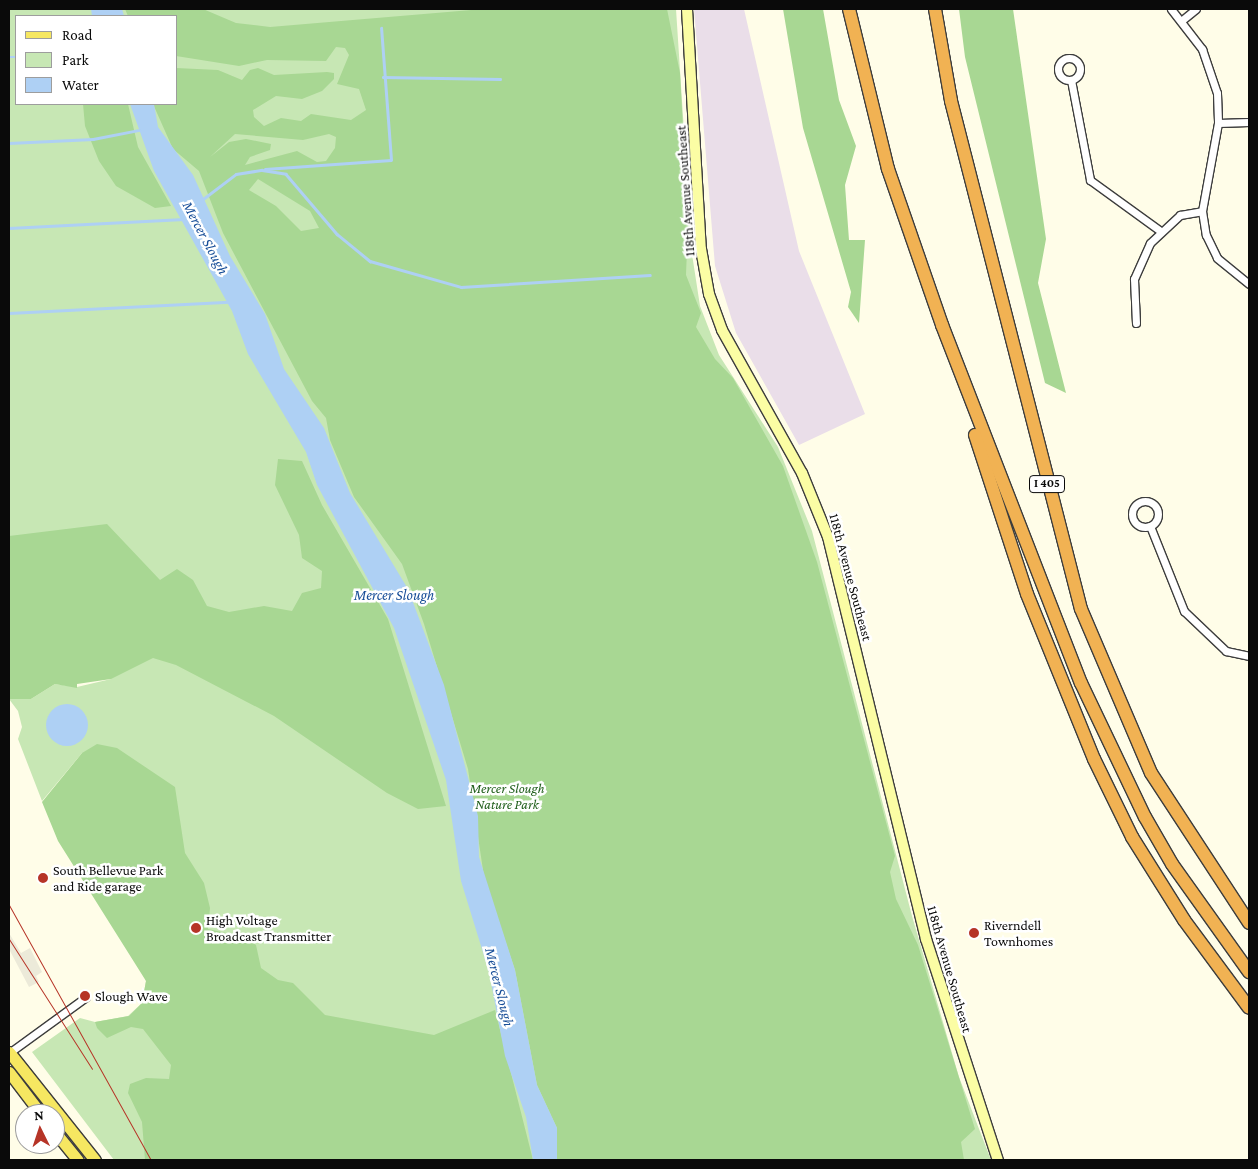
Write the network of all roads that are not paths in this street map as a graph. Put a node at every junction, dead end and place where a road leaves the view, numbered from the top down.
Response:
1 (687, 9) edge
2 (849, 9) edge
3 (935, 9) edge
4 (1170, 9) edge
5 (1196, 9) edge
6 (1181, 21) junction
7 (1071, 80) dead end
8 (1249, 122) edge
9 (1218, 123) junction
10 (1202, 212) junction
11 (1159, 230) junction
12 (1249, 284) edge
13 (942, 324) junction
14 (1136, 324) dead end
15 (1150, 526) dead end
16 (1249, 656) edge
17 (1249, 923) edge
18 (1249, 972) edge
19 (86, 997) dead end
20 (1249, 1008) edge
21 (9, 1053) edge
22 (9, 1072) edge
23 (33, 1104) edge
24 (65, 1144) edge
25 (78, 1160) edge
26 (95, 1160) edge
27 (998, 1160) edge

1 - 27 street, 118th Avenue Southeast
2 - 13 highway
3 - 17 highway, I 405
4 - 6 street
5 - 6 street
6 - 9 street
7 - 11 street
8 - 9 street
9 - 10 street
10 - 11 street
10 - 12 street
11 - 14 street
13 - 18 highway
13 - 20 highway
15 - 16 street
19 - 21 street
21 - 26 main road
22 - 23 main road
24 - 25 main road

